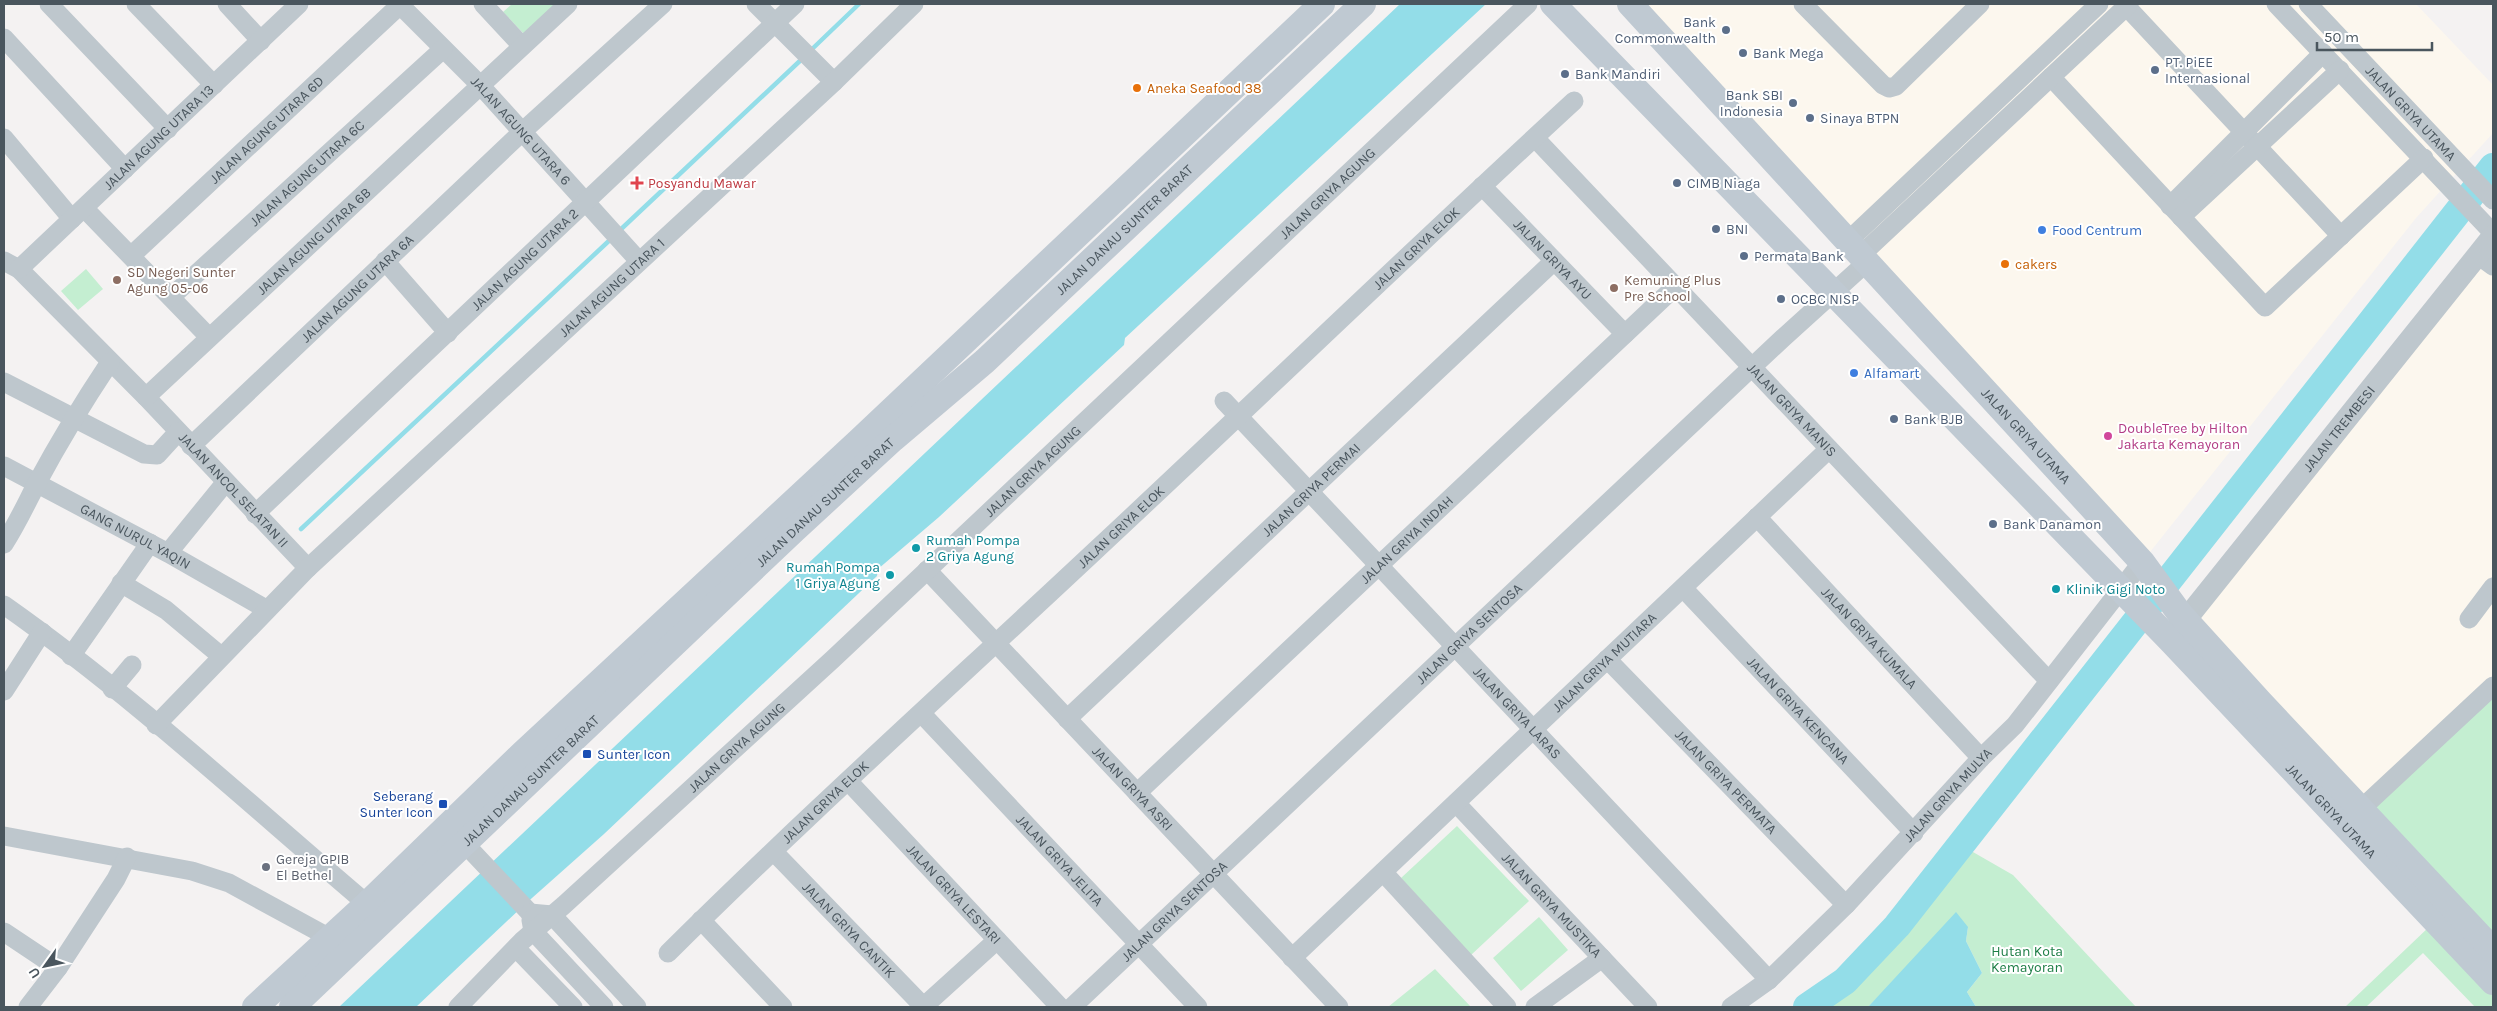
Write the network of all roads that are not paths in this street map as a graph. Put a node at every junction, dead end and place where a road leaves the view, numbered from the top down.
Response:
1 (49, 4) edge
2 (136, 4) edge
3 (227, 4) edge
4 (300, 4) edge
5 (400, 4) edge
6 (568, 4) edge
7 (663, 4) edge
8 (756, 4) edge
9 (795, 4) edge
10 (914, 4) edge
11 (1322, 4) edge
12 (1364, 4) edge
13 (1528, 4) edge
14 (1553, 4) edge
15 (1630, 4) edge
16 (1803, 4) edge
17 (2099, 4) edge
18 (2276, 4) edge
19 (2308, 4) edge
20 (2128, 5) edge
21 (493, 7) edge
22 (1967, 8) edge
23 (775, 23) junction
24 (4, 38) edge
25 (261, 41) junction
26 (522, 46) junction
27 (443, 49) junction
28 (2323, 53) junction
29 (2340, 70) junction
30 (2051, 77) junction
31 (834, 82) junction
32 (480, 85) junction
33 (214, 86) junction
34 (1574, 102) dead end
35 (168, 128) junction
36 (523, 131) junction
37 (2244, 132) junction
38 (4, 138) edge
39 (1535, 138) junction
40 (2257, 147) junction
41 (1163, 154) junction
42 (2424, 158) junction
43 (125, 169) junction
44 (1183, 175) junction
45 (1482, 186) junction
46 (2493, 200) edge
47 (585, 202) junction
48 (2176, 212) junction
49 (78, 213) junction
50 (2492, 233) edge
51 (2341, 236) junction
52 (1859, 253) junction
53 (132, 255) junction
54 (634, 256) junction
55 (1554, 260) junction
56 (2486, 260) edge
57 (385, 261) junction
58 (11, 265) edge
59 (1676, 286) junction
60 (1832, 294) junction
61 (171, 297) junction
62 (448, 333) junction
63 (1625, 334) junction
64 (209, 337) junction
65 (110, 362) junction
66 (1752, 367) junction
67 (4, 382) edge
68 (146, 397) junction
69 (1224, 401) dead end
70 (1239, 417) junction
71 (73, 419) junction
72 (178, 432) junction
73 (191, 446) junction
74 (1829, 449) junction
75 (4, 466) edge
76 (225, 482) junction
77 (37, 483) junction
78 (1309, 491) junction
79 (255, 514) junction
80 (1758, 517) junction
81 (150, 543) junction
82 (4, 544) edge
83 (168, 553) junction
84 (1379, 566) junction
85 (2145, 567) junction
86 (308, 568) junction
87 (927, 570) junction
88 (121, 583) junction
89 (720, 586) junction
90 (2493, 587) edge
91 (1683, 588) junction
92 (2123, 593) junction
93 (4, 606) edge
94 (266, 609) junction
95 (2183, 617) junction
96 (2469, 619) dead end
97 (42, 632) junction
98 (2167, 638) junction
99 (996, 644) junction
100 (1455, 647) junction
101 (71, 656) junction
102 (221, 656) junction
103 (1607, 659) junction
104 (132, 665) dead end
105 (2050, 681) junction
106 (2493, 686) edge
107 (112, 689) junction
108 (4, 691) edge
109 (922, 714) junction
110 (1067, 719) junction
111 (156, 725) junction
112 (1533, 730) junction
113 (1981, 758) junction
114 (848, 781) junction
115 (1138, 793) junction
116 (1456, 803) junction
117 (2361, 809) junction
118 (1914, 833) junction
119 (4, 836) edge
120 (472, 852) junction
121 (774, 852) junction
122 (127, 857) junction
123 (1383, 872) junction
124 (1213, 874) junction
125 (368, 904) junction
126 (1846, 906) junction
127 (552, 915) junction
128 (529, 917) junction
129 (701, 920) junction
130 (4, 932) edge
131 (330, 938) junction
132 (997, 940) junction
133 (1138, 944) junction
134 (516, 948) junction
135 (2493, 950) edge
136 (668, 953) dead end
137 (1292, 958) junction
138 (1602, 958) junction
139 (58, 968) junction
140 (1769, 980) junction
141 (2493, 982) edge
142 (469, 1004) edge
143 (28, 1007) edge
144 (255, 1007) edge
145 (292, 1007) edge
146 (573, 1007) edge
147 (604, 1007) edge
148 (637, 1007) edge
149 (783, 1007) edge
150 (924, 1007) edge
151 (1060, 1007) edge
152 (1072, 1007) edge
153 (1198, 1007) edge
154 (1339, 1007) edge
155 (1507, 1007) edge
156 (1535, 1007) edge
157 (1648, 1007) edge
158 (1731, 1007) edge

1 - 35 street
2 - 33 street
3 - 25 street
4 - 25 street, JALAN AGUNG UTARA 13
5 - 27 street, JALAN AGUNG UTARA 6
5 - 53 street, JALAN AGUNG UTARA 6D
6 - 26 street, JALAN AGUNG UTARA 6B
7 - 36 street, JALAN AGUNG UTARA 6A
8 - 23 street
9 - 23 street, JALAN AGUNG UTARA 2
10 - 31 street, JALAN AGUNG UTARA 1
11 - 41 main road, JALAN DANAU SUNTER BARAT
12 - 44 main road, JALAN DANAU SUNTER BARAT
13 - 87 street, JALAN GRIYA AGUNG
14 - 60 main road, JALAN GRIYA UTAMA
15 - 52 main road, JALAN GRIYA UTAMA
16 - 22 street
17 - 52 street
18 - 28 street, JALAN GRIYA UTAMA
19 - 46 street, JALAN GRIYA UTAMA
20 - 30 street
20 - 37 street
21 - 26 street
23 - 31 street
23 - 47 street, JALAN AGUNG UTARA 2
24 - 43 street
25 - 33 street, JALAN AGUNG UTARA 13
26 - 32 street, JALAN AGUNG UTARA 6B
27 - 32 street, JALAN AGUNG UTARA 6
27 - 61 street, JALAN AGUNG UTARA 6C
28 - 29 street, JALAN GRIYA UTAMA
28 - 37 street
29 - 40 street
29 - 42 street, JALAN GRIYA UTAMA
30 - 48 street, JALAN GRIYA UTAMA
30 - 52 street
31 - 54 street, JALAN AGUNG UTARA 1
32 - 36 street, JALAN AGUNG UTARA 6
32 - 64 street, JALAN AGUNG UTARA 6B
33 - 35 street, JALAN AGUNG UTARA 13
34 - 39 street, JALAN GRIYA ELOK
35 - 43 street, JALAN AGUNG UTARA 13
36 - 47 street, JALAN AGUNG UTARA 6
36 - 57 street, JALAN AGUNG UTARA 6A
37 - 40 street
37 - 48 street
38 - 49 street
39 - 45 street, JALAN GRIYA ELOK
39 - 59 street, JALAN GRIYA MANIS
40 - 48 street
40 - 51 street
41 - 44 main road
41 - 89 main road, JALAN DANAU SUNTER BARAT
42 - 50 street, JALAN GRIYA UTAMA
42 - 51 street, JALAN GRIYA UTAMA
43 - 49 street, JALAN AGUNG UTARA 13
44 - 89 main road, JALAN DANAU SUNTER BARAT
45 - 55 street, JALAN GRIYA AYU
45 - 70 street, JALAN GRIYA ELOK
47 - 54 street, JALAN AGUNG UTARA 6
47 - 62 street, JALAN AGUNG UTARA 2
48 - 51 street, JALAN GRIYA UTAMA
49 - 53 street
49 - 58 street, JALAN AGUNG UTARA 13
50 - 56 street, JALAN TREMBESI
52 - 60 street, JALAN GRIYA SENTOSA
52 - 85 main road, JALAN GRIYA UTAMA
53 - 61 street
54 - 86 street, JALAN AGUNG UTARA 1
55 - 63 street, JALAN GRIYA AYU
55 - 78 street, JALAN GRIYA PERMAI
56 - 95 street, JALAN TREMBESI
57 - 62 street
57 - 73 street, JALAN AGUNG UTARA 6A
58 - 65 street, JALAN ANCOL SELATAN II
59 - 63 street, JALAN GRIYA INDAH
59 - 66 street, JALAN GRIYA MANIS
60 - 66 street, JALAN GRIYA SENTOSA
60 - 92 main road, JALAN GRIYA UTAMA
61 - 64 street
62 - 79 street, JALAN AGUNG UTARA 2
63 - 84 street, JALAN GRIYA INDAH
64 - 68 street, JALAN AGUNG UTARA 6B
65 - 68 street, JALAN ANCOL SELATAN II
65 - 71 street
66 - 74 street, JALAN GRIYA MANIS
66 - 100 street, JALAN GRIYA SENTOSA
67 - 71 street
68 - 72 street, JALAN ANCOL SELATAN II
69 - 70 street, JALAN GRIYA LARAS
70 - 78 street, JALAN GRIYA LARAS
70 - 99 street, JALAN GRIYA ELOK
71 - 72 street
71 - 77 street
72 - 73 street, JALAN ANCOL SELATAN II
73 - 76 street, JALAN ANCOL SELATAN II
74 - 80 street, JALAN GRIYA MUTIARA
74 - 105 street, JALAN GRIYA MANIS
75 - 77 street, GANG NURUL YAQIN
76 - 79 street, JALAN ANCOL SELATAN II
76 - 83 street
77 - 81 street, GANG NURUL YAQIN
77 - 82 street
78 - 84 street, JALAN GRIYA LARAS
78 - 110 street, JALAN GRIYA PERMAI
79 - 86 street, JALAN ANCOL SELATAN II
80 - 91 street, JALAN GRIYA MUTIARA
80 - 113 street, JALAN GRIYA KUMALA
81 - 83 street, GANG NURUL YAQIN
81 - 88 street
83 - 94 street, GANG NURUL YAQIN
84 - 100 street, JALAN GRIYA LARAS
84 - 115 street, JALAN GRIYA INDAH
85 - 92 street, JALAN GRIYA MULYA
85 - 95 main road, JALAN GRIYA UTAMA
86 - 94 street
87 - 99 street, JALAN GRIYA ASRI
87 - 127 street, JALAN GRIYA AGUNG
88 - 101 street
88 - 102 street
89 - 120 main road, JALAN DANAU SUNTER BARAT
89 - 125 main road, JALAN DANAU SUNTER BARAT
90 - 96 street
91 - 103 street, JALAN GRIYA MUTIARA
91 - 118 street, JALAN GRIYA KENCANA
92 - 98 main road, JALAN GRIYA UTAMA
92 - 105 street, JALAN GRIYA MULYA
93 - 97 street
94 - 102 street
95 - 98 street
95 - 117 main road, JALAN GRIYA UTAMA
97 - 101 street
97 - 108 street
98 - 141 main road, JALAN GRIYA UTAMA
99 - 109 street, JALAN GRIYA ELOK
99 - 110 street, JALAN GRIYA ASRI
100 - 112 street, JALAN GRIYA LARAS
100 - 124 street, JALAN GRIYA SENTOSA
101 - 107 street
102 - 111 street
103 - 112 street, JALAN GRIYA MUTIARA
103 - 126 street, JALAN GRIYA PERMATA
104 - 107 street
105 - 113 street, JALAN GRIYA MULYA
106 - 117 street
107 - 111 street
109 - 114 street, JALAN GRIYA ELOK
109 - 133 street, JALAN GRIYA JELITA
110 - 115 street, JALAN GRIYA ASRI
111 - 125 street
112 - 116 street, JALAN GRIYA MUTIARA
112 - 140 street, JALAN GRIYA LARAS
113 - 118 street, JALAN GRIYA MULYA
114 - 121 street, JALAN GRIYA ELOK
114 - 132 street, JALAN GRIYA LESTARI
115 - 124 street, JALAN GRIYA ASRI
116 - 123 street, JALAN GRIYA MUTIARA
116 - 138 street, JALAN GRIYA MUSTIKA
117 - 135 main road, JALAN GRIYA UTAMA
118 - 126 street, JALAN GRIYA MULYA
119 - 122 street
120 - 128 street
120 - 145 main road, JALAN DANAU SUNTER BARAT
121 - 129 street, JALAN GRIYA ELOK
121 - 150 street, JALAN GRIYA CANTIK
122 - 131 street
122 - 139 street
123 - 137 street, JALAN GRIYA MUTIARA
123 - 155 street
124 - 133 street, JALAN GRIYA SENTOSA
124 - 137 street, JALAN GRIYA ASRI
125 - 131 main road, JALAN DANAU SUNTER BARAT
126 - 140 street, JALAN GRIYA MULYA
127 - 128 street, JALAN GRIYA AGUNG
127 - 148 street
128 - 134 street, JALAN GRIYA AGUNG
128 - 147 street
129 - 136 street, JALAN GRIYA ELOK
129 - 149 street
130 - 139 street
131 - 144 main road, JALAN DANAU SUNTER BARAT
132 - 150 street
132 - 151 street, JALAN GRIYA LESTARI
133 - 152 street, JALAN GRIYA SENTOSA
133 - 153 street, JALAN GRIYA JELITA
134 - 142 street, JALAN GRIYA AGUNG
134 - 146 street
137 - 154 street, JALAN GRIYA ASRI
138 - 156 street
138 - 157 street, JALAN GRIYA MUSTIKA
139 - 143 street
140 - 158 street, JALAN GRIYA MULYA

